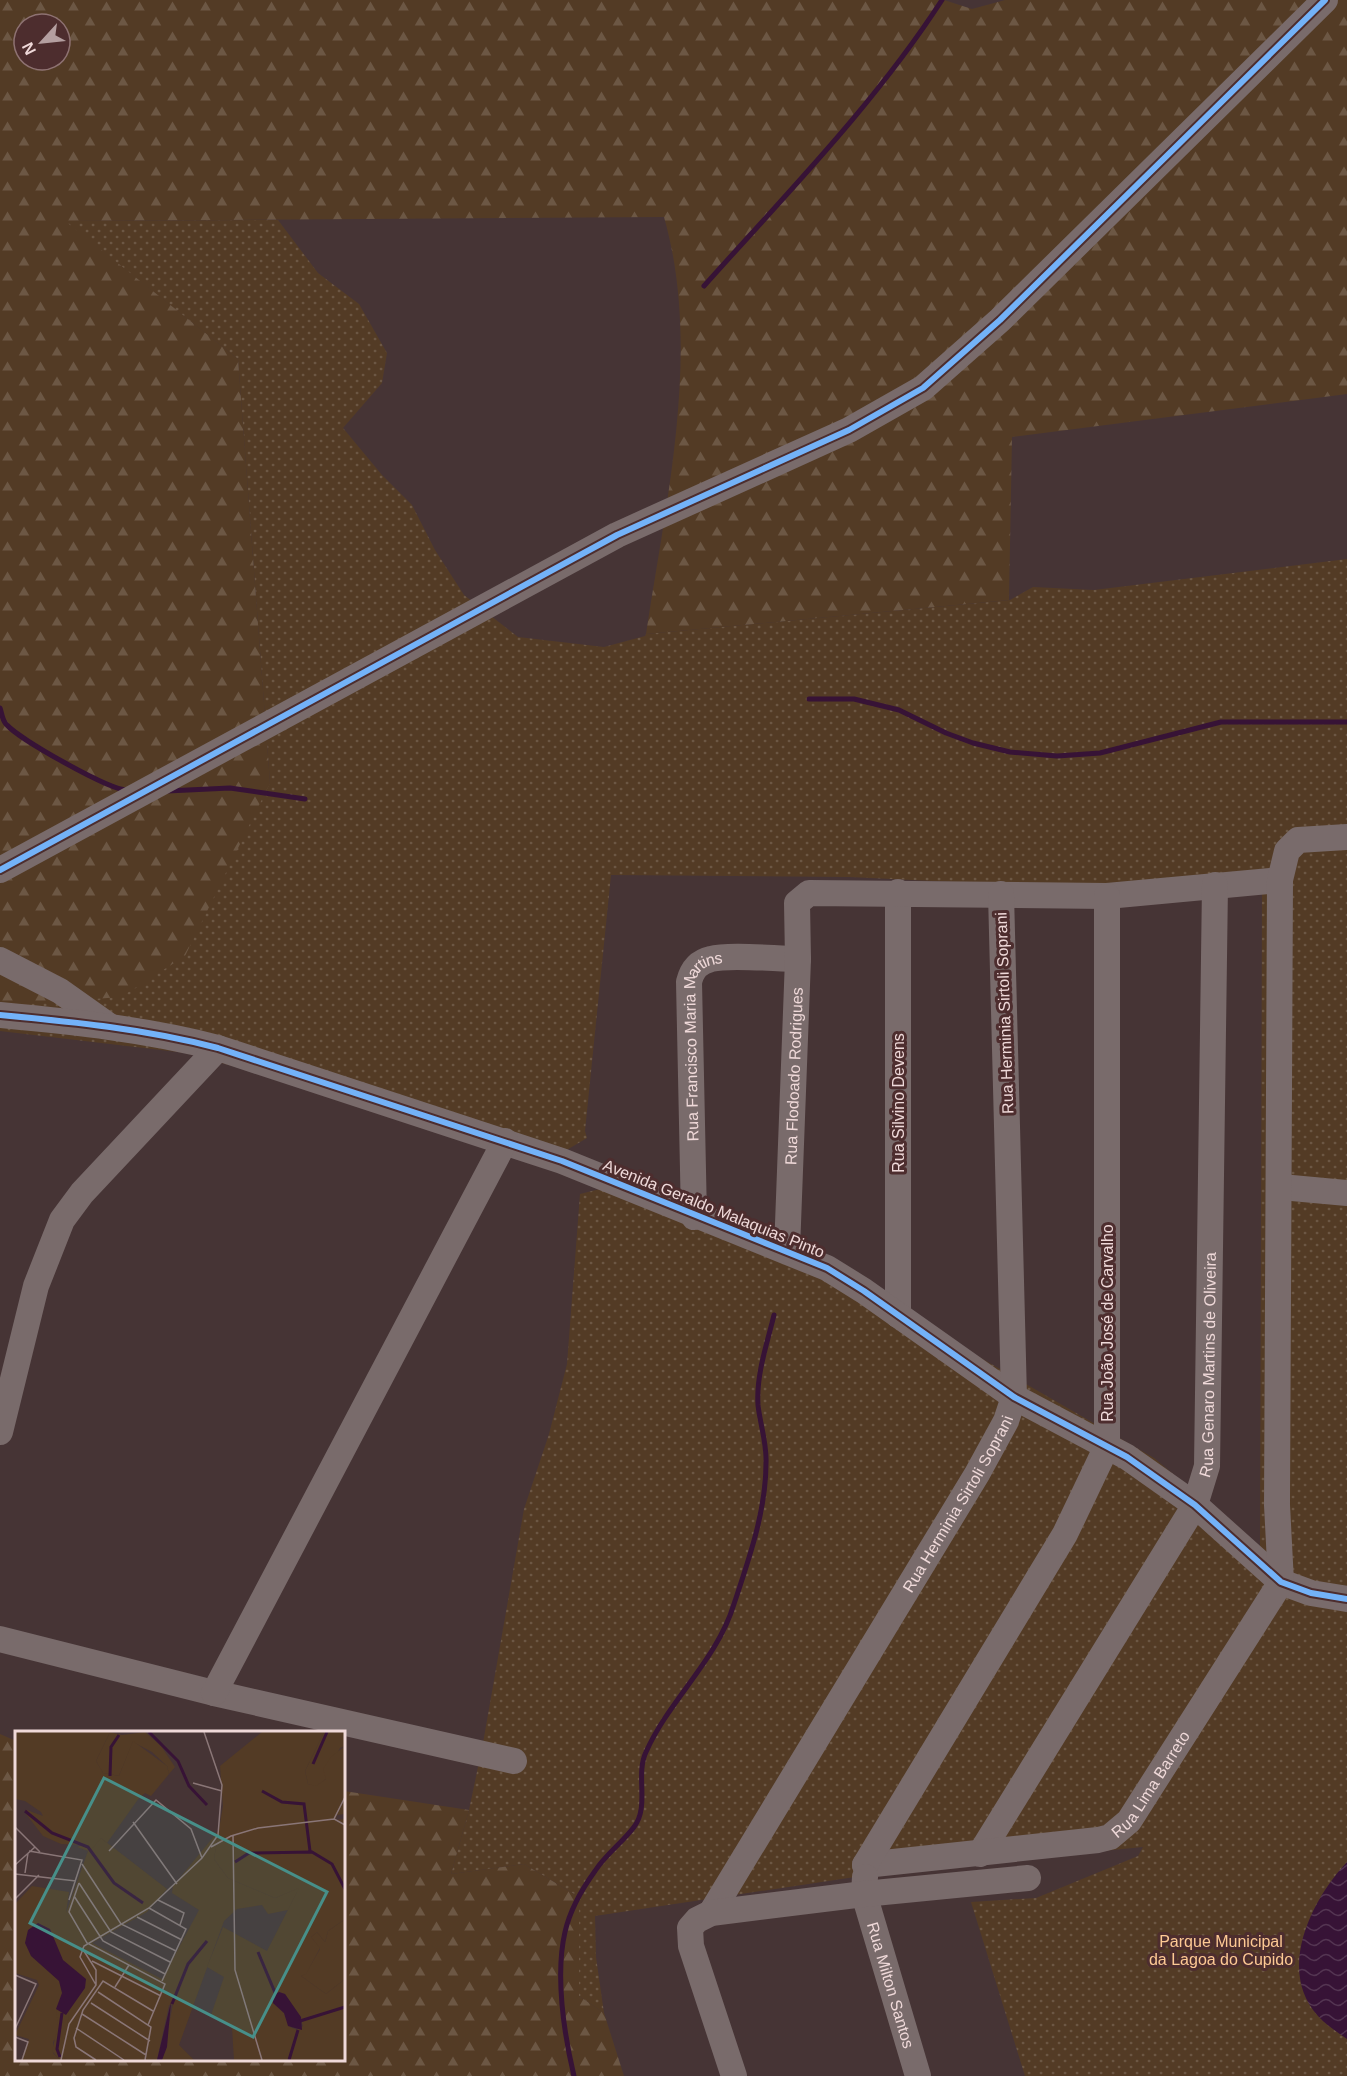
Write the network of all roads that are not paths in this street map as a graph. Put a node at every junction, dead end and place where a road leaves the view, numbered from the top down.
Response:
1 (1325, 0) edge
2 (1347, 837) edge
3 (0, 870) edge
4 (1280, 880) junction
5 (1215, 885) junction
6 (898, 892) junction
7 (1001, 894) junction
8 (1107, 896) junction
9 (798, 959) junction
10 (0, 960) edge
11 (0, 1015) edge
12 (108, 1025) junction
13 (218, 1048) junction
14 (505, 1141) junction
15 (1281, 1187) junction
16 (1347, 1193) edge
17 (694, 1217) junction
18 (787, 1250) junction
19 (898, 1315) junction
20 (1014, 1397) junction
21 (0, 1432) edge
22 (1107, 1446) junction
23 (1195, 1505) junction
24 (1281, 1582) junction
25 (1342, 1595) edge
26 (0, 1639) edge
27 (214, 1693) junction
28 (514, 1761) dead end
29 (980, 1854) junction
30 (865, 1865) junction
31 (1028, 1878) dead end
32 (864, 1894) junction
33 (711, 1913) junction
34 (734, 2076) edge
35 (918, 2076) edge

1 - 3 street
2 - 4 street
4 - 5 street
4 - 15 street
5 - 8 street
5 - 23 street, Rua Genaro Martins de Oliveira
6 - 7 street
6 - 9 street, Rua Flodoado Rodrigues
6 - 19 street, Rua Silvino Devens
7 - 8 street
7 - 20 street, Rua Herminia Sirtoli Soprani
8 - 22 street, Rua João José de Carvalho
9 - 17 street, Rua Francisco Maria Martins
9 - 18 street, Rua Flodoado Rodrigues
10 - 12 street
11 - 12 street, Avenida Geraldo Malaquias Pinto
12 - 13 street, Avenida Geraldo Malaquias Pinto
13 - 14 street, Avenida Geraldo Malaquias Pinto
13 - 21 street
14 - 17 street, Avenida Geraldo Malaquias Pinto
14 - 27 street
15 - 16 street
15 - 24 street
17 - 18 street, Avenida Geraldo Malaquias Pinto
18 - 19 street, Avenida Geraldo Malaquias Pinto
19 - 20 street, Avenida Geraldo Malaquias Pinto
20 - 22 street, Avenida Geraldo Malaquias Pinto
20 - 33 street, Rua Herminia Sirtoli Soprani
22 - 23 street, Avenida Geraldo Malaquias Pinto
22 - 30 street, Rua João José de Carvalho
23 - 24 street, Avenida Geraldo Malaquias Pinto
23 - 29 street, Rua Genaro Martins de Oliveira
24 - 25 street, Avenida Geraldo Malaquias Pinto
24 - 29 street, Rua Lima Barreto
26 - 27 street
27 - 28 street
29 - 30 street, Rua Lima Barreto
30 - 32 street, Rua Milton Santos
31 - 32 street
32 - 33 street
32 - 35 street, Rua Milton Santos
33 - 34 street

